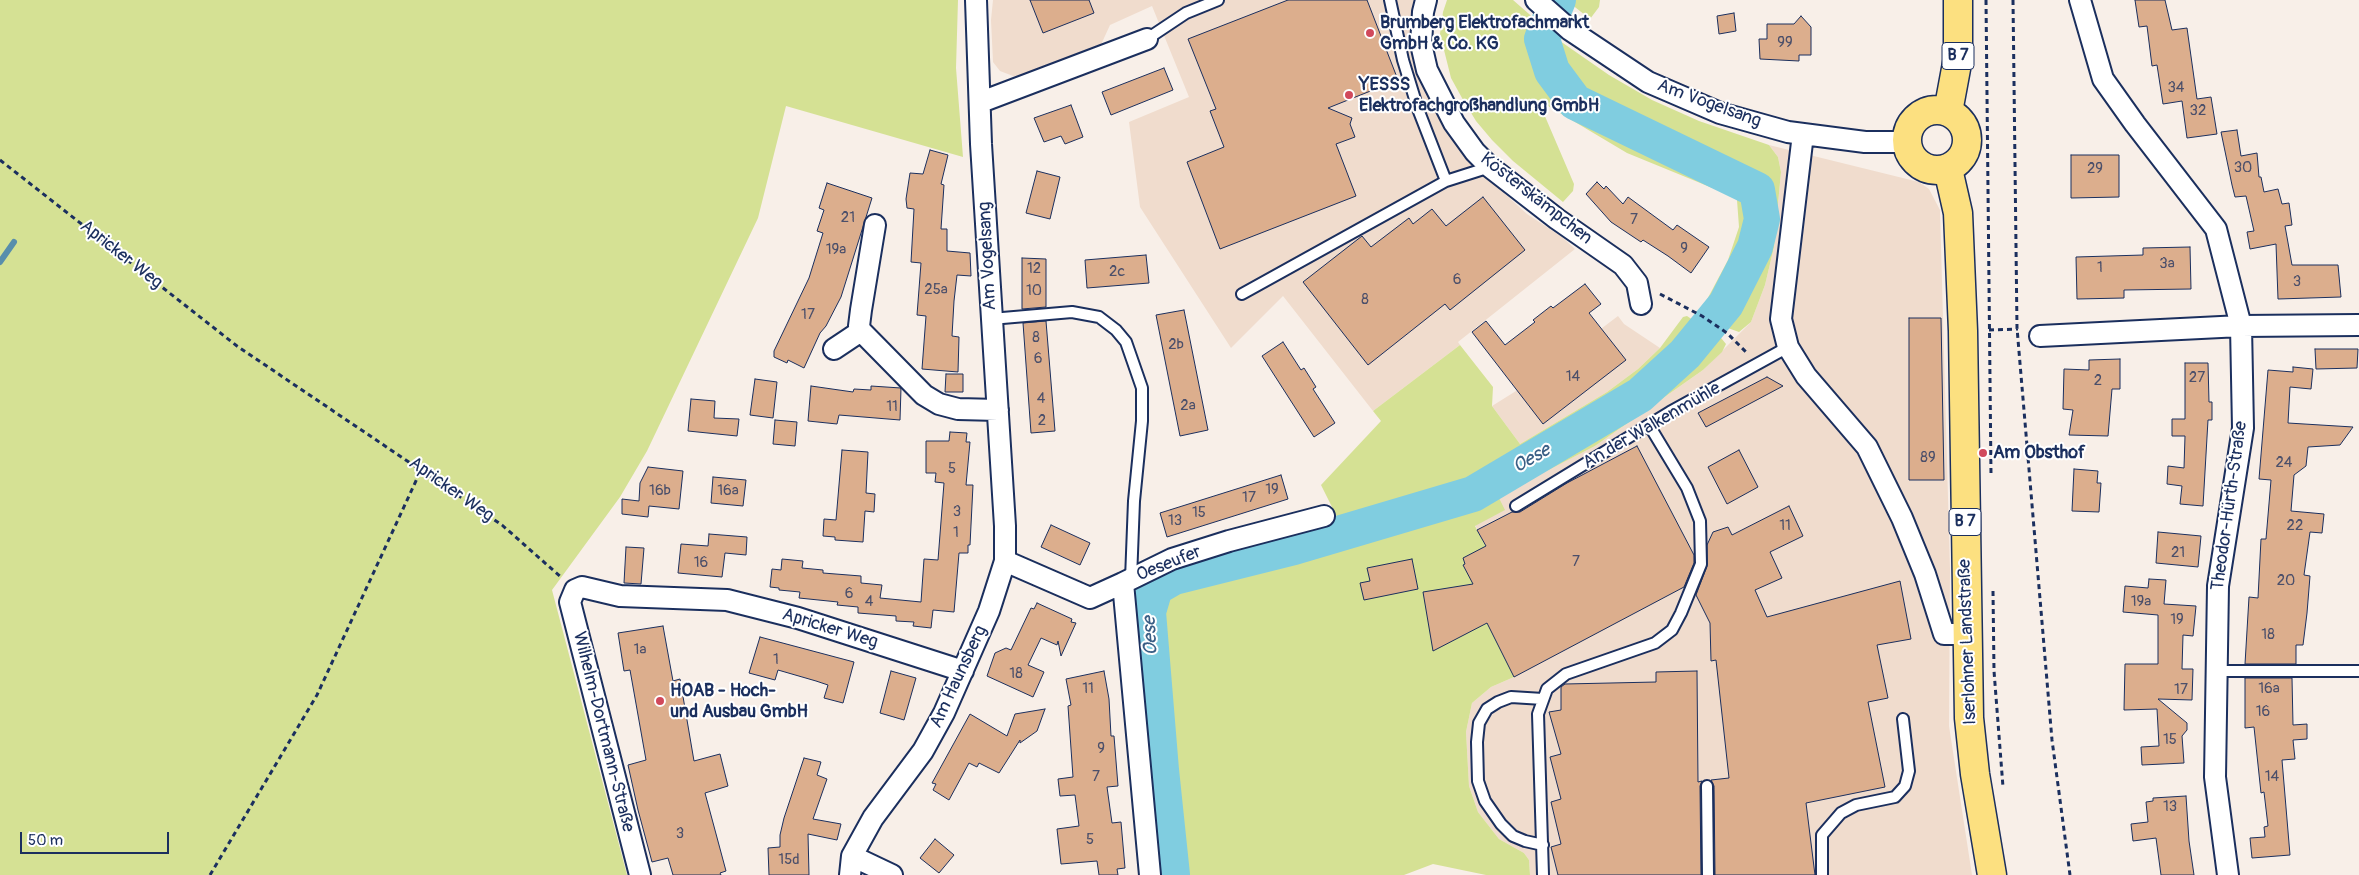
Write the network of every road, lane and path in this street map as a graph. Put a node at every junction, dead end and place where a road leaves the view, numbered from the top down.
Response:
1 (976, 0) edge
2 (1218, 0) edge
3 (1390, 0) edge
4 (1426, 0) edge
5 (1536, 0) edge
6 (1958, 0) edge
7 (1986, 0) edge
8 (2013, 0) edge
9 (2080, 0) edge
10 (1147, 39) joint
11 (981, 102) junction
12 (1948, 112) junction
13 (1802, 134) junction
14 (1907, 142) junction
15 (0, 160) edge
16 (1490, 167) junction
17 (1948, 168) junction
18 (1446, 181) junction
19 (875, 225) dead end
20 (1637, 283) junction
21 (1242, 294) dead end
22 (1641, 304) dead end
23 (991, 319) junction
24 (2359, 325) edge
25 (2241, 326) junction
26 (2017, 328) junction
27 (1976, 330) junction
28 (861, 331) junction
29 (2040, 336) joint
30 (1788, 348) junction
31 (834, 349) dead end
32 (1759, 364) junction
33 (998, 410) junction
34 (1649, 425) junction
35 (421, 470) junction
36 (1991, 482) dead end
37 (1516, 506) dead end
38 (1324, 516) dead end
39 (1005, 562) junction
40 (1127, 581) junction
41 (1993, 586) dead end
42 (576, 590) junction
43 (1967, 634) junction
44 (963, 671) junction
45 (2216, 671) junction
46 (2359, 671) edge
47 (1543, 699) junction
48 (1904, 719) dead end
49 (1707, 786) dead end
50 (2004, 796) dead end
51 (1543, 845) junction
52 (851, 865) edge
53 (210, 875) edge
54 (640, 875) edge
55 (892, 875) edge
56 (1150, 875) edge
57 (1543, 875) edge
58 (1708, 875) edge
59 (1822, 875) edge
60 (1992, 875) edge
61 (2070, 875) edge
62 (2228, 875) edge

1 - 11 street, Am Vogelsang
2 - 10 lane
3 - 18 lane
4 - 16 street, Kösterskämpchen
5 - 13 street, Am Vogelsang
6 - 12 main road, B 7
7 - 27 path
8 - 26 path
9 - 25 street, Theodor-Hürth-Straße
10 - 11 street
11 - 23 street, Am Vogelsang
12 - 14 main road
12 - 17 main road
13 - 14 street, Am Vogelsang
13 - 30 street
14 - 17 main road
15 - 35 path, Apricker Weg
16 - 18 lane
16 - 20 street, Kösterskämpchen
17 - 27 main road, Iserlohner Landstraße / B 7
18 - 21 lane
19 - 28 street
20 - 22 street, Kösterskämpchen
20 - 32 path
23 - 33 street, Am Vogelsang
23 - 40 lane
24 - 25 street
25 - 29 street
25 - 45 street, Theodor-Hürth-Straße
26 - 27 path
26 - 29 path
26 - 61 path
27 - 36 path
27 - 43 main road, Iserlohner Landstraße / B 7
28 - 31 street
28 - 33 street
30 - 32 lane, An der Walkenmühle
30 - 43 street
32 - 34 lane, An der Walkenmühle
33 - 39 street, Am Vogelsang
34 - 37 lane, An der Walkenmühle
34 - 47 lane
35 - 42 path, Apricker Weg
35 - 53 path
38 - 40 street, Oeseufer
39 - 40 street
39 - 44 street, Am Haunsberg
40 - 56 street, Oeseufer
41 - 50 path
42 - 44 street, Apricker Weg
42 - 54 street, Wilhelm-Dortmann-Straße
43 - 60 main road, Iserlohner Landstraße / B 7
44 - 52 street, Am Haunsberg
45 - 46 lane
45 - 62 street, Theodor-Hürth-Straße
47 - 51 lane
47 - 51 lane
48 - 59 lane
49 - 58 lane
51 - 57 lane
52 - 55 street, Am Haunsberg

